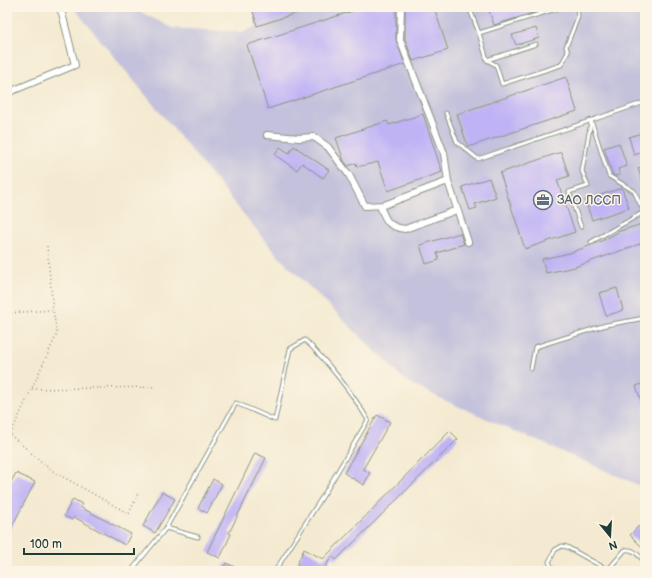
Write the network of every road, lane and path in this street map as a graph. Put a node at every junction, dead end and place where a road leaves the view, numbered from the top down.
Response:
1 (58, 7) edge
2 (401, 7) edge
3 (470, 7) edge
4 (562, 7) edge
5 (577, 7) edge
6 (479, 33) junction
7 (536, 44) dead end
8 (487, 60) junction
9 (7, 93) edge
10 (645, 102) edge
11 (446, 113) dead end
12 (591, 120) junction
13 (267, 135) dead end
14 (448, 181) junction
15 (380, 206) junction
16 (458, 210) junction
17 (581, 227) dead end
18 (468, 242) dead end
19 (590, 242) dead end
20 (47, 246) dead end
21 (53, 310) junction
22 (7, 313) edge
23 (645, 318) edge
24 (531, 369) dead end
25 (156, 387) dead end
26 (32, 389) junction
27 (7, 432) edge
28 (10, 435) junction
29 (138, 493) dead end
30 (166, 528) junction
31 (198, 537) dead end
32 (645, 562) edge
33 (607, 570) edge
34 (131, 571) edge
35 (275, 571) edge
36 (557, 571) edge

1 - 9 street
2 - 14 street
3 - 6 lane
4 - 6 lane
5 - 8 lane
6 - 8 lane
7 - 8 lane
10 - 12 lane
11 - 12 lane
12 - 17 lane
12 - 19 lane
13 - 15 street
14 - 15 street
14 - 16 street
15 - 16 street
16 - 18 street
20 - 21 path
21 - 22 path
21 - 26 path
23 - 24 lane
25 - 26 path
26 - 28 path
27 - 28 path
28 - 29 path
30 - 31 lane
30 - 34 lane
30 - 35 lane
32 - 33 lane
33 - 36 lane

